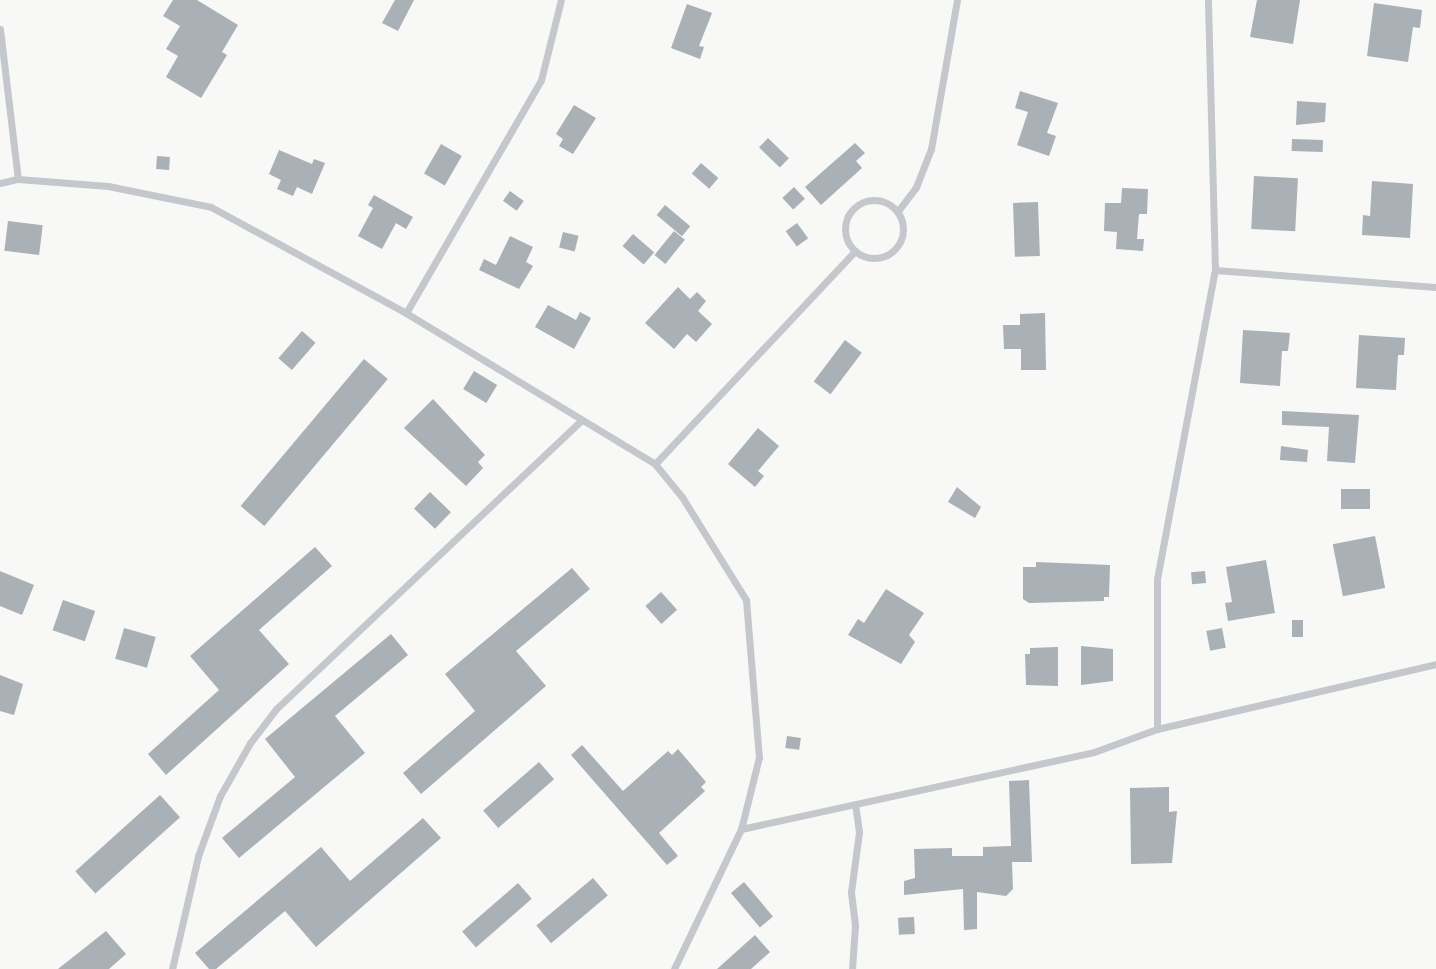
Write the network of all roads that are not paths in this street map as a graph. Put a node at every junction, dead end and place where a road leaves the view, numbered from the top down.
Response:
1 (561, 0) edge
2 (957, 0) edge
3 (1208, 0) edge
4 (0, 29) edge
5 (18, 179) junction
6 (0, 183) edge
7 (898, 211) junction
8 (854, 252) junction
9 (1215, 270) junction
10 (1436, 287) edge
11 (406, 313) junction
12 (581, 421) junction
13 (654, 464) junction
14 (1436, 664) edge
15 (1157, 729) junction
16 (855, 804) junction
17 (742, 829) junction
18 (172, 969) edge
19 (674, 969) edge
20 (852, 969) edge

1 - 11 lane
2 - 7 lane
3 - 9 lane
4 - 5 lane
5 - 6 lane
5 - 11 lane
7 - 8 lane
7 - 8 lane
8 - 13 lane
9 - 10 lane
9 - 15 lane
11 - 12 lane
12 - 13 lane
12 - 18 lane
13 - 17 lane
14 - 15 lane
15 - 16 lane
16 - 17 lane
16 - 20 lane
17 - 19 lane

